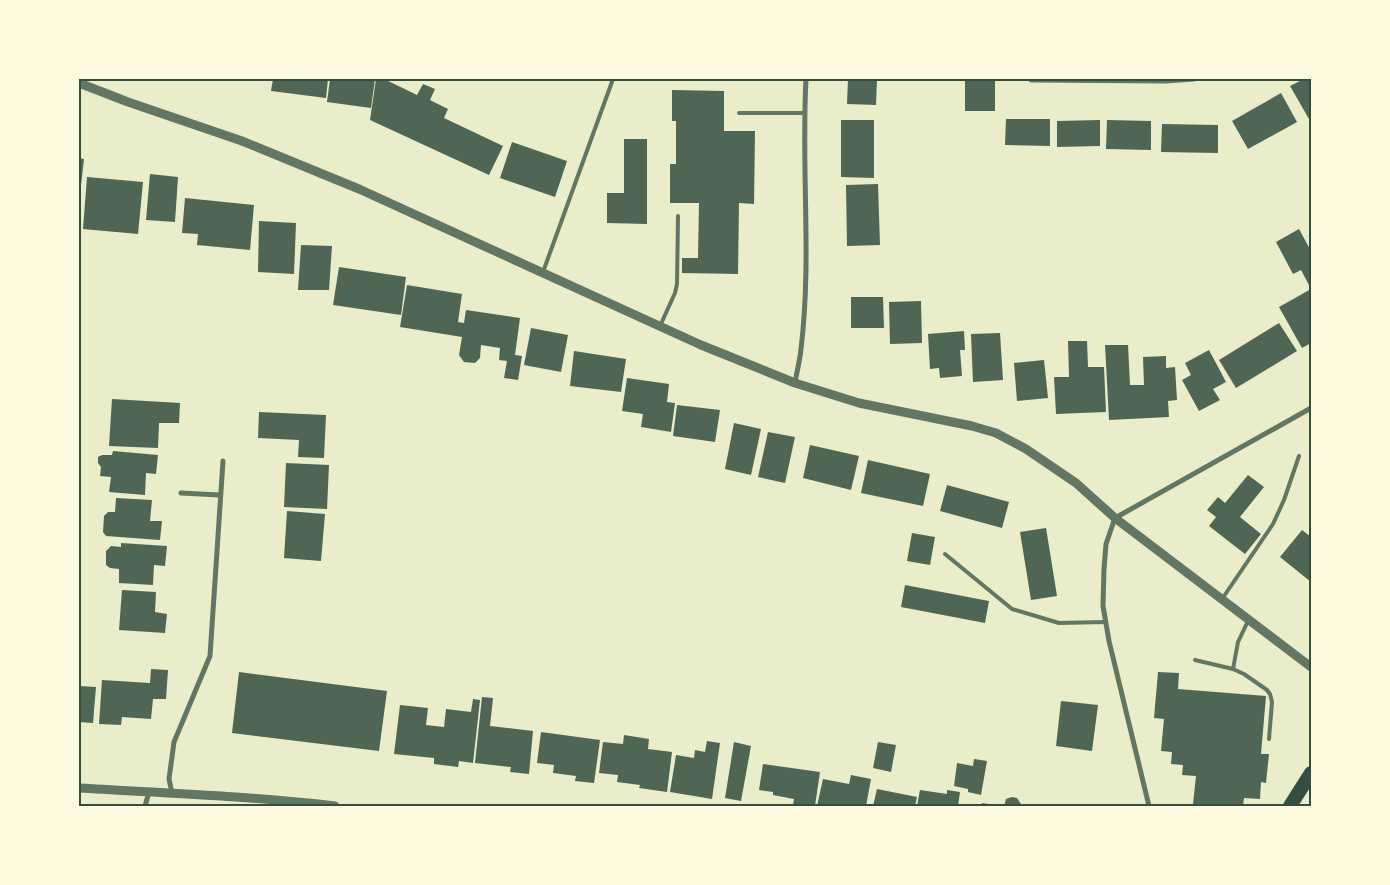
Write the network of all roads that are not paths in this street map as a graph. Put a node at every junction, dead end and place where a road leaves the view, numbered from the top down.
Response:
1 (612, 79) edge
2 (806, 79) edge
3 (1031, 79) edge
4 (1194, 79) edge
5 (79, 83) edge
6 (739, 113) dead end
7 (804, 113) junction
8 (678, 216) dead end
9 (543, 273) junction
10 (660, 326) junction
11 (795, 383) junction
12 (1311, 408) edge
13 (1299, 456) dead end
14 (223, 461) dead end
15 (182, 492) dead end
16 (220, 495) junction
17 (1115, 518) junction
18 (945, 554) dead end
19 (1222, 599) junction
20 (1250, 619) junction
21 (1106, 622) junction
22 (1195, 660) dead end
23 (1311, 667) edge
24 (1233, 669) junction
25 (1269, 739) dead end
26 (1311, 773) edge
27 (79, 788) edge
28 (149, 792) junction
29 (172, 793) junction
30 (145, 806) edge
31 (335, 806) edge
32 (1149, 806) edge
33 (1290, 806) edge

1 - 9 lane
2 - 7 street
3 - 4 street
5 - 9 street
6 - 7 lane
7 - 11 street
8 - 10 lane
9 - 10 street
10 - 11 street
11 - 17 street
12 - 17 street
13 - 19 lane
14 - 16 street
15 - 16 street
16 - 29 street
17 - 19 street
17 - 21 street
18 - 21 lane
19 - 20 street
20 - 23 street
20 - 24 lane
21 - 32 street
22 - 24 lane
24 - 25 lane
26 - 33 highway
27 - 28 street
28 - 29 street
28 - 30 street
29 - 31 street

